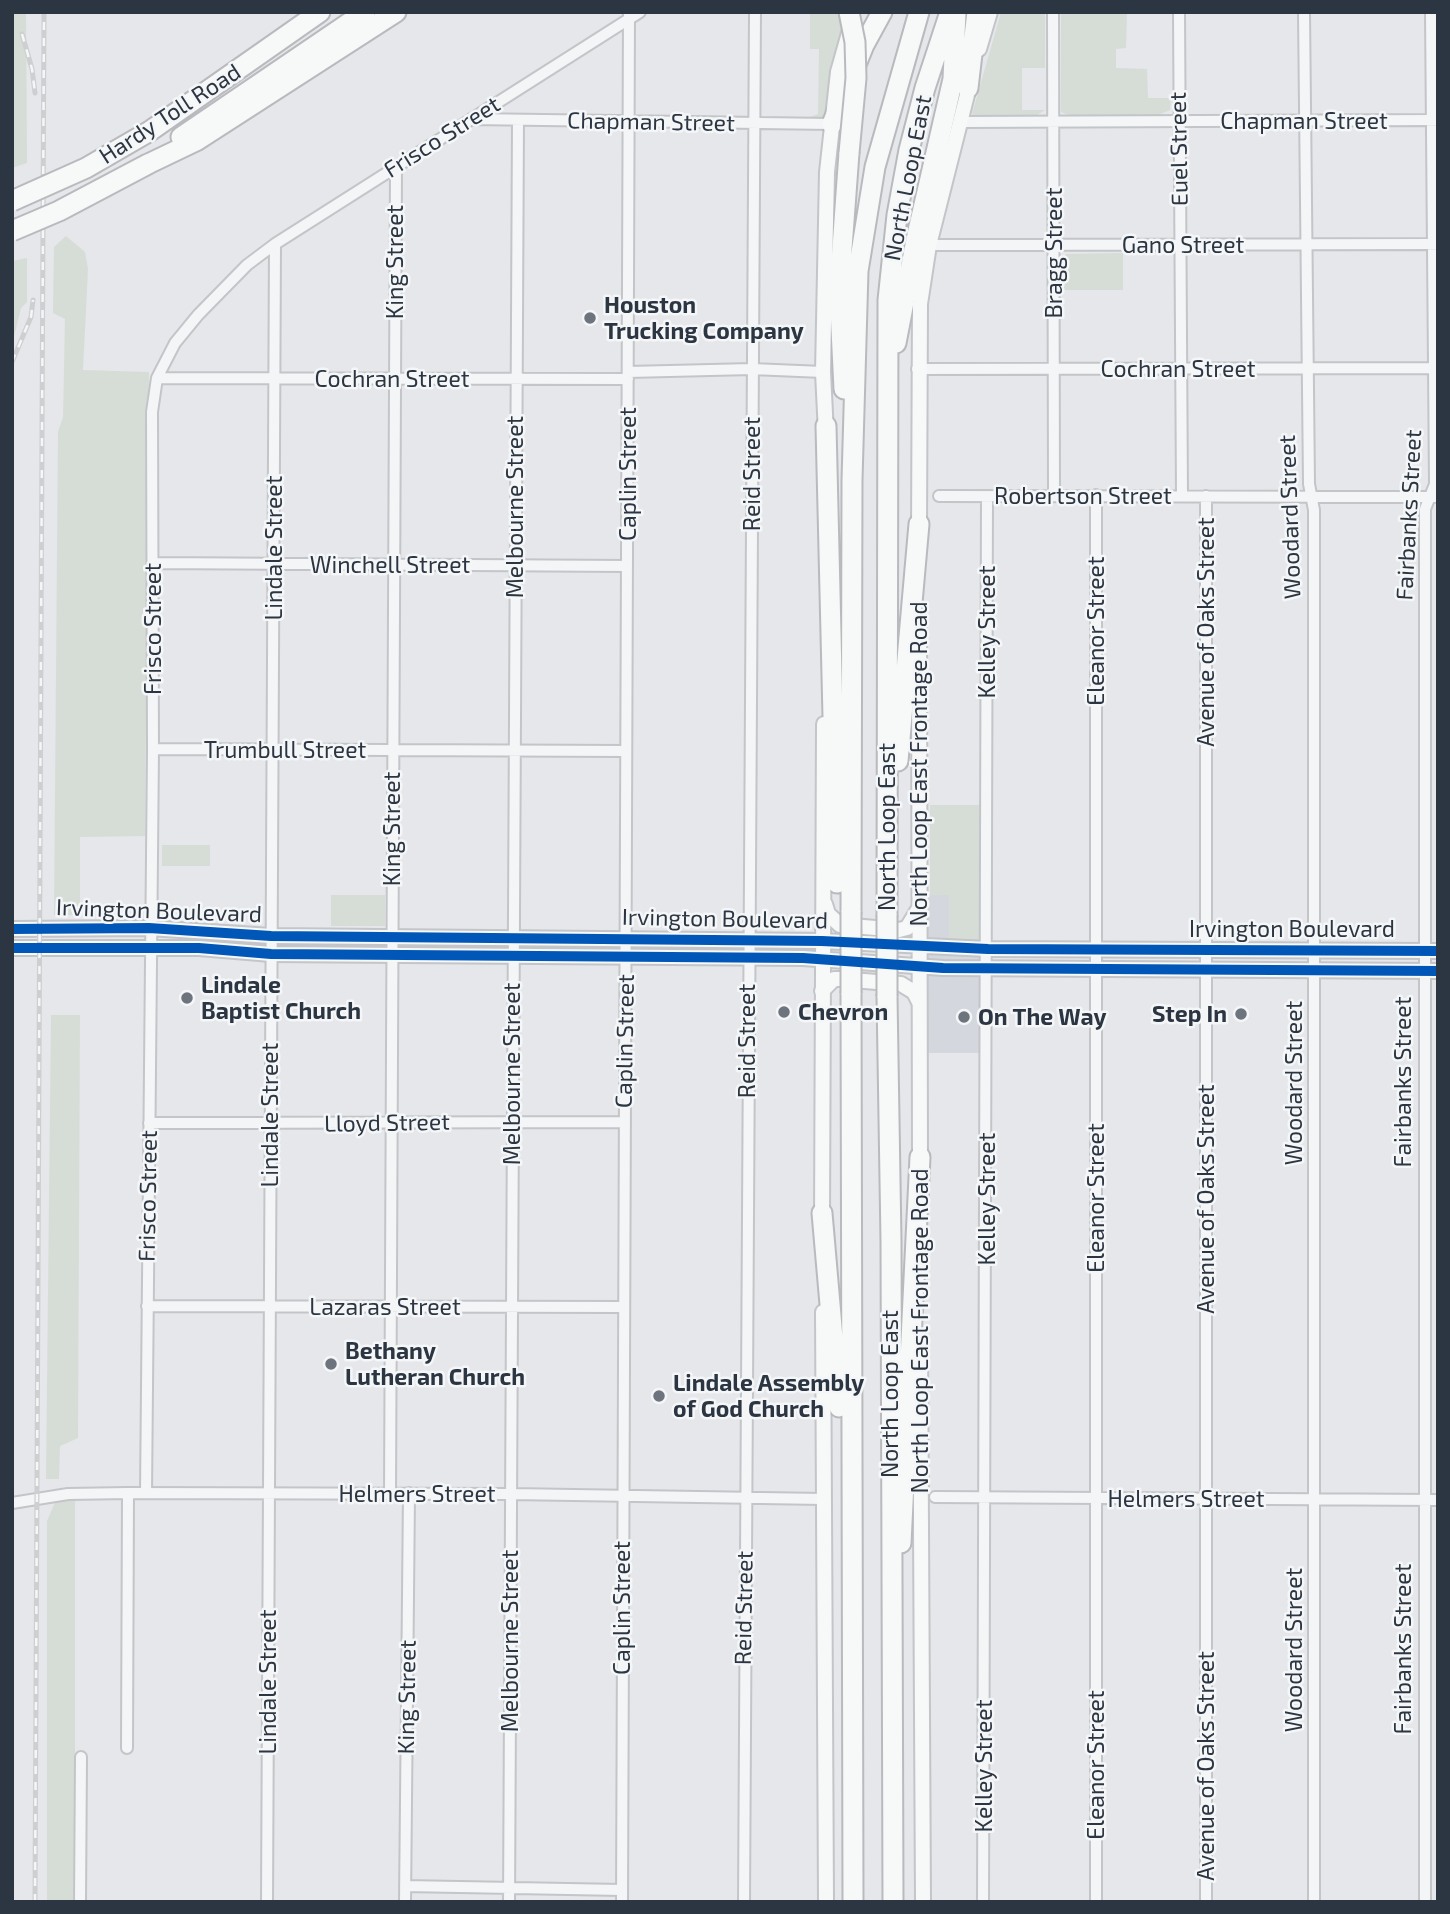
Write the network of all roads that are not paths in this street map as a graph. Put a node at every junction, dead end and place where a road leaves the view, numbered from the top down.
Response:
1 (320, 12) edge
2 (365, 12) edge
3 (396, 12) edge
4 (640, 12) edge
5 (755, 12) edge
6 (849, 12) edge
7 (855, 12) edge
8 (882, 12) edge
9 (919, 12) edge
10 (953, 12) edge
11 (977, 12) edge
12 (990, 12) edge
13 (1053, 12) edge
14 (1178, 12) edge
15 (1304, 12) edge
16 (1431, 12) edge
17 (629, 16) edge
18 (968, 88) junction
19 (471, 119) junction
20 (518, 120) junction
21 (1304, 120) junction
22 (1435, 120) edge
23 (628, 121) junction
24 (952, 122) junction
25 (1178, 122) junction
26 (1053, 123) junction
27 (753, 124) junction
28 (832, 124) junction
29 (148, 164) junction
30 (396, 166) junction
31 (12, 201) edge
32 (12, 230) edge
33 (275, 244) junction
34 (1306, 244) junction
35 (1436, 244) edge
36 (929, 245) junction
37 (1180, 245) junction
38 (1054, 246) junction
39 (1436, 368) edge
40 (752, 369) junction
41 (917, 369) junction
42 (1182, 369) junction
43 (1308, 369) junction
44 (1054, 370) junction
45 (823, 372) junction
46 (628, 375) junction
47 (157, 378) junction
48 (274, 379) junction
49 (395, 380) junction
50 (515, 380) junction
51 (887, 389) junction
52 (826, 426) joint
53 (852, 480) junction
54 (1054, 494) junction
55 (1096, 495) junction
56 (939, 496) dead end
57 (1182, 496) junction
58 (1206, 496) junction
59 (1312, 496) junction
60 (987, 497) junction
61 (1434, 497) edge
62 (919, 524) junction
63 (153, 563) junction
64 (274, 564) junction
65 (515, 565) junction
66 (394, 566) junction
67 (627, 566) junction
68 (153, 749) junction
69 (393, 749) junction
70 (274, 751) junction
71 (514, 751) junction
72 (626, 751) junction
73 (887, 891) junction
74 (837, 907) junction
75 (919, 907) junction
76 (110, 928) junction
77 (149, 928) junction
78 (12, 929) edge
79 (271, 936) junction
80 (392, 936) junction
81 (514, 937) junction
82 (626, 938) junction
83 (748, 940) junction
84 (822, 941) junction
85 (919, 947) junction
86 (12, 948) edge
87 (110, 948) junction
88 (149, 948) junction
89 (988, 949) junction
90 (1096, 949) junction
91 (1206, 950) junction
92 (1315, 951) junction
93 (1431, 951) edge
94 (271, 954) junction
95 (392, 955) junction
96 (513, 955) junction
97 (626, 955) junction
98 (748, 957) junction
99 (822, 959) junction
100 (919, 966) junction
101 (988, 968) junction
102 (1096, 968) junction
103 (1206, 969) junction
104 (1315, 970) junction
105 (1431, 971) edge
106 (837, 992) junction
107 (920, 1003) junction
108 (512, 1122) junction
109 (624, 1122) junction
110 (149, 1123) junction
111 (391, 1123) junction
112 (270, 1124) junction
113 (920, 1157) junction
114 (822, 1213) junction
115 (147, 1306) junction
116 (269, 1307) junction
117 (390, 1307) junction
118 (623, 1307) junction
119 (512, 1308) junction
120 (128, 1493) junction
121 (146, 1493) junction
122 (390, 1493) junction
123 (409, 1493) junction
124 (268, 1494) junction
125 (511, 1494) junction
126 (622, 1495) junction
127 (746, 1497) junction
128 (935, 1497) dead end
129 (986, 1498) junction
130 (823, 1499) junction
131 (1096, 1499) junction
132 (1205, 1499) junction
133 (1315, 1500) junction
134 (1424, 1500) junction
135 (1438, 1500) edge
136 (12, 1503) edge
137 (852, 1636) junction
138 (892, 1659) junction
139 (127, 1748) dead end
140 (81, 1757) dead end
141 (405, 1886) junction
142 (509, 1888) junction
143 (622, 1896) edge
144 (80, 1902) edge
145 (267, 1902) edge
146 (405, 1902) edge
147 (509, 1902) edge
148 (744, 1902) edge
149 (826, 1902) edge
150 (852, 1902) edge
151 (893, 1902) edge
152 (923, 1902) edge
153 (983, 1902) edge
154 (1096, 1902) edge
155 (1206, 1902) edge
156 (1314, 1902) edge
157 (1425, 1902) edge

1 - 31 highway, Hardy Toll Road, bridge
2 - 29 highway
3 - 29 highway
4 - 17 street, Frisco Street
5 - 27 street, Reid Street
6 - 53 highway, bridge
7 - 28 main road
8 - 28 highway
9 - 53 highway, North Loop East
10 - 24 highway
10 - 51 highway, North Loop East
11 - 18 highway
12 - 18 main road, North Loop East Frontage Road
13 - 26 street, Bragg Street
14 - 25 street, Euel Street
15 - 21 street, Woodard Street
16 - 22 street, Fairbanks Street
17 - 19 street, Frisco Street
17 - 23 street, Caplin Street
18 - 24 main road, North Loop East Frontage Road
19 - 20 street, Chapman Street
19 - 30 street, Frisco Street
20 - 23 street, Chapman Street
20 - 50 street, Melbourne Street
21 - 22 street, Chapman Street
21 - 25 street, Chapman Street
21 - 34 street, Woodard Street
22 - 35 street, Fairbanks Street
23 - 27 street, Chapman Street
23 - 46 street, Caplin Street
24 - 26 street, Chapman Street
24 - 36 main road, North Loop East Frontage Road
24 - 51 highway
25 - 26 street, Chapman Street
25 - 37 street, Euel Street
26 - 38 street, Bragg Street
27 - 28 street, Chapman Street
27 - 40 street, Reid Street
28 - 45 main road
29 - 32 highway, Hardy Toll Road, bridge
30 - 33 street, Frisco Street
30 - 49 street, King Street
33 - 47 street, Frisco Street
33 - 48 street, Lindale Street
34 - 35 street, Gano Street
34 - 37 street, Gano Street
34 - 43 street, Woodard Street
35 - 39 street, Fairbanks Street
36 - 38 street, Gano Street
36 - 41 main road, North Loop East Frontage Road
37 - 38 street, Gano Street
37 - 42 street, Euel Street
38 - 44 street, Bragg Street
39 - 43 street, Cochran Street
39 - 61 street, Fairbanks Street
40 - 45 street, Cochran Street
40 - 46 street, Cochran Street
40 - 83 street, Reid Street
41 - 44 street, Cochran Street
41 - 62 main road, North Loop East Frontage Road
42 - 43 street, Cochran Street
42 - 44 street, Cochran Street
42 - 57 street, Euel Street
43 - 59 street, Woodard Street
44 - 54 street, Bragg Street
45 - 52 main road
46 - 50 street, Cochran Street
46 - 67 street, Caplin Street
47 - 48 street, Cochran Street
47 - 63 street, Frisco Street
48 - 49 street, Cochran Street
48 - 64 street, Lindale Street
49 - 50 street, Cochran Street
49 - 66 street, King Street
50 - 65 street, Melbourne Street
51 - 73 highway, North Loop East
52 - 74 highway
53 - 74 highway, North Loop East
54 - 55 street, Robertson Street
54 - 60 street, Robertson Street
55 - 57 street, Robertson Street
55 - 90 street, Eleanor Street
56 - 60 street, Robertson Street
57 - 58 street, Robertson Street
58 - 59 street, Robertson Street
58 - 91 street, Avenue of Oaks Street
59 - 61 street, Robertson Street
59 - 92 street, Woodard Street
60 - 89 street, Kelley Street
61 - 93 street, Fairbanks Street
62 - 73 highway
62 - 75 main road, North Loop East Frontage Road
63 - 64 street, Winchell Street
63 - 68 street, Frisco Street
64 - 66 street, Winchell Street
64 - 70 street, Lindale Street
65 - 66 street, Winchell Street
65 - 67 street, Winchell Street
65 - 71 street, Melbourne Street
66 - 69 street, King Street
67 - 72 street, Caplin Street
68 - 70 street, Trumbull Street
68 - 77 street, Frisco Street
69 - 70 street, Trumbull Street
69 - 71 street, Trumbull Street
69 - 80 street, King Street
70 - 79 street, Lindale Street
71 - 72 street, Trumbull Street
71 - 81 street, Melbourne Street
72 - 82 street, Caplin Street
73 - 138 highway, North Loop East, bridge
74 - 75 main road
74 - 84 main road
74 - 106 highway, North Loop East, bridge
75 - 85 main road, North Loop East Frontage Road
76 - 77 main road, Irvington Boulevard
76 - 78 main road, Irvington Boulevard
76 - 87 main road
77 - 79 main road, Irvington Boulevard
77 - 88 street, Frisco Street
79 - 80 main road, Irvington Boulevard
79 - 94 street, Lindale Street
80 - 81 main road, Irvington Boulevard
80 - 95 street, King Street
81 - 82 main road, Irvington Boulevard
81 - 96 street, Melbourne Street
82 - 83 main road, Irvington Boulevard
82 - 97 street, Caplin Street
83 - 84 main road, Irvington Boulevard
83 - 98 street, Reid Street
84 - 85 main road, Irvington Boulevard
84 - 99 main road
85 - 89 main road, Irvington Boulevard
85 - 100 main road, North Loop East Frontage Road
86 - 87 main road, Irvington Boulevard
87 - 88 main road, Irvington Boulevard
88 - 94 main road, Irvington Boulevard
88 - 110 street, Frisco Street
89 - 90 main road, Irvington Boulevard
89 - 101 street, Kelley Street
90 - 91 main road, Irvington Boulevard
90 - 102 street, Eleanor Street
91 - 92 main road, Irvington Boulevard
91 - 103 street, Avenue of Oaks Street
92 - 93 main road, Irvington Boulevard
92 - 104 street, Woodard Street
93 - 105 street, Fairbanks Street
94 - 95 main road, Irvington Boulevard
94 - 112 street, Lindale Street
95 - 96 main road, Irvington Boulevard
95 - 111 street, King Street
96 - 97 main road, Irvington Boulevard
96 - 108 street, Melbourne Street
97 - 98 main road, Irvington Boulevard
97 - 109 street, Caplin Street
98 - 99 main road, Irvington Boulevard
98 - 127 street, Reid Street
99 - 100 main road, Irvington Boulevard
99 - 106 main road
100 - 101 main road, Irvington Boulevard
100 - 107 main road, North Loop East Frontage Road
101 - 102 main road, Irvington Boulevard
101 - 129 street, Kelley Street
102 - 103 main road, Irvington Boulevard
102 - 131 street, Eleanor Street
103 - 104 main road, Irvington Boulevard
103 - 132 street, Avenue of Oaks Street
104 - 105 main road, Irvington Boulevard
104 - 133 street, Woodard Street
105 - 134 street, Fairbanks Street
106 - 107 main road
106 - 114 main road
106 - 137 highway, North Loop East
107 - 113 main road, North Loop East Frontage Road
108 - 109 street, Lloyd Street
108 - 111 street, Lloyd Street
108 - 119 street, Melbourne Street
109 - 118 street, Caplin Street
110 - 112 street, Lloyd Street
110 - 115 street, Frisco Street
111 - 112 street, Lloyd Street
111 - 117 street, King Street
112 - 116 street, Lindale Street
113 - 138 highway
113 - 152 main road, North Loop East Frontage Road
114 - 130 main road
114 - 137 highway
115 - 116 street, Lazaras Street
115 - 121 street, Frisco Street
116 - 117 street, Lazaras Street
116 - 124 street, Lindale Street
117 - 119 street, Lazaras Street
117 - 122 street, King Street
118 - 119 street, Lazaras Street
118 - 126 street, Caplin Street
119 - 125 street, Melbourne Street
120 - 121 street, Helmers Street
120 - 136 street, Helmers Street
120 - 139 street
121 - 124 street, Helmers Street
122 - 123 street, Helmers Street
122 - 124 street, Helmers Street
123 - 125 street, Helmers Street
123 - 141 street, King Street
124 - 145 street, Lindale Street
125 - 126 street, Helmers Street
125 - 142 street, Melbourne Street
126 - 127 street, Helmers Street
126 - 143 street, Caplin Street
127 - 130 street, Helmers Street
127 - 148 street, Reid Street
128 - 129 street, Helmers Street
129 - 131 street, Helmers Street
129 - 153 street, Kelley Street
130 - 149 main road
131 - 132 street, Helmers Street
131 - 154 street, Eleanor Street
132 - 133 street, Helmers Street
132 - 155 street, Avenue of Oaks Street
133 - 134 street, Helmers Street
133 - 156 street, Woodard Street
134 - 135 street, Helmers Street
134 - 157 street, Fairbanks Street
137 - 150 highway, North Loop East
138 - 151 highway, North Loop East
140 - 144 street
141 - 142 street
141 - 146 street, King Street
142 - 143 street
142 - 147 street, Melbourne Street

